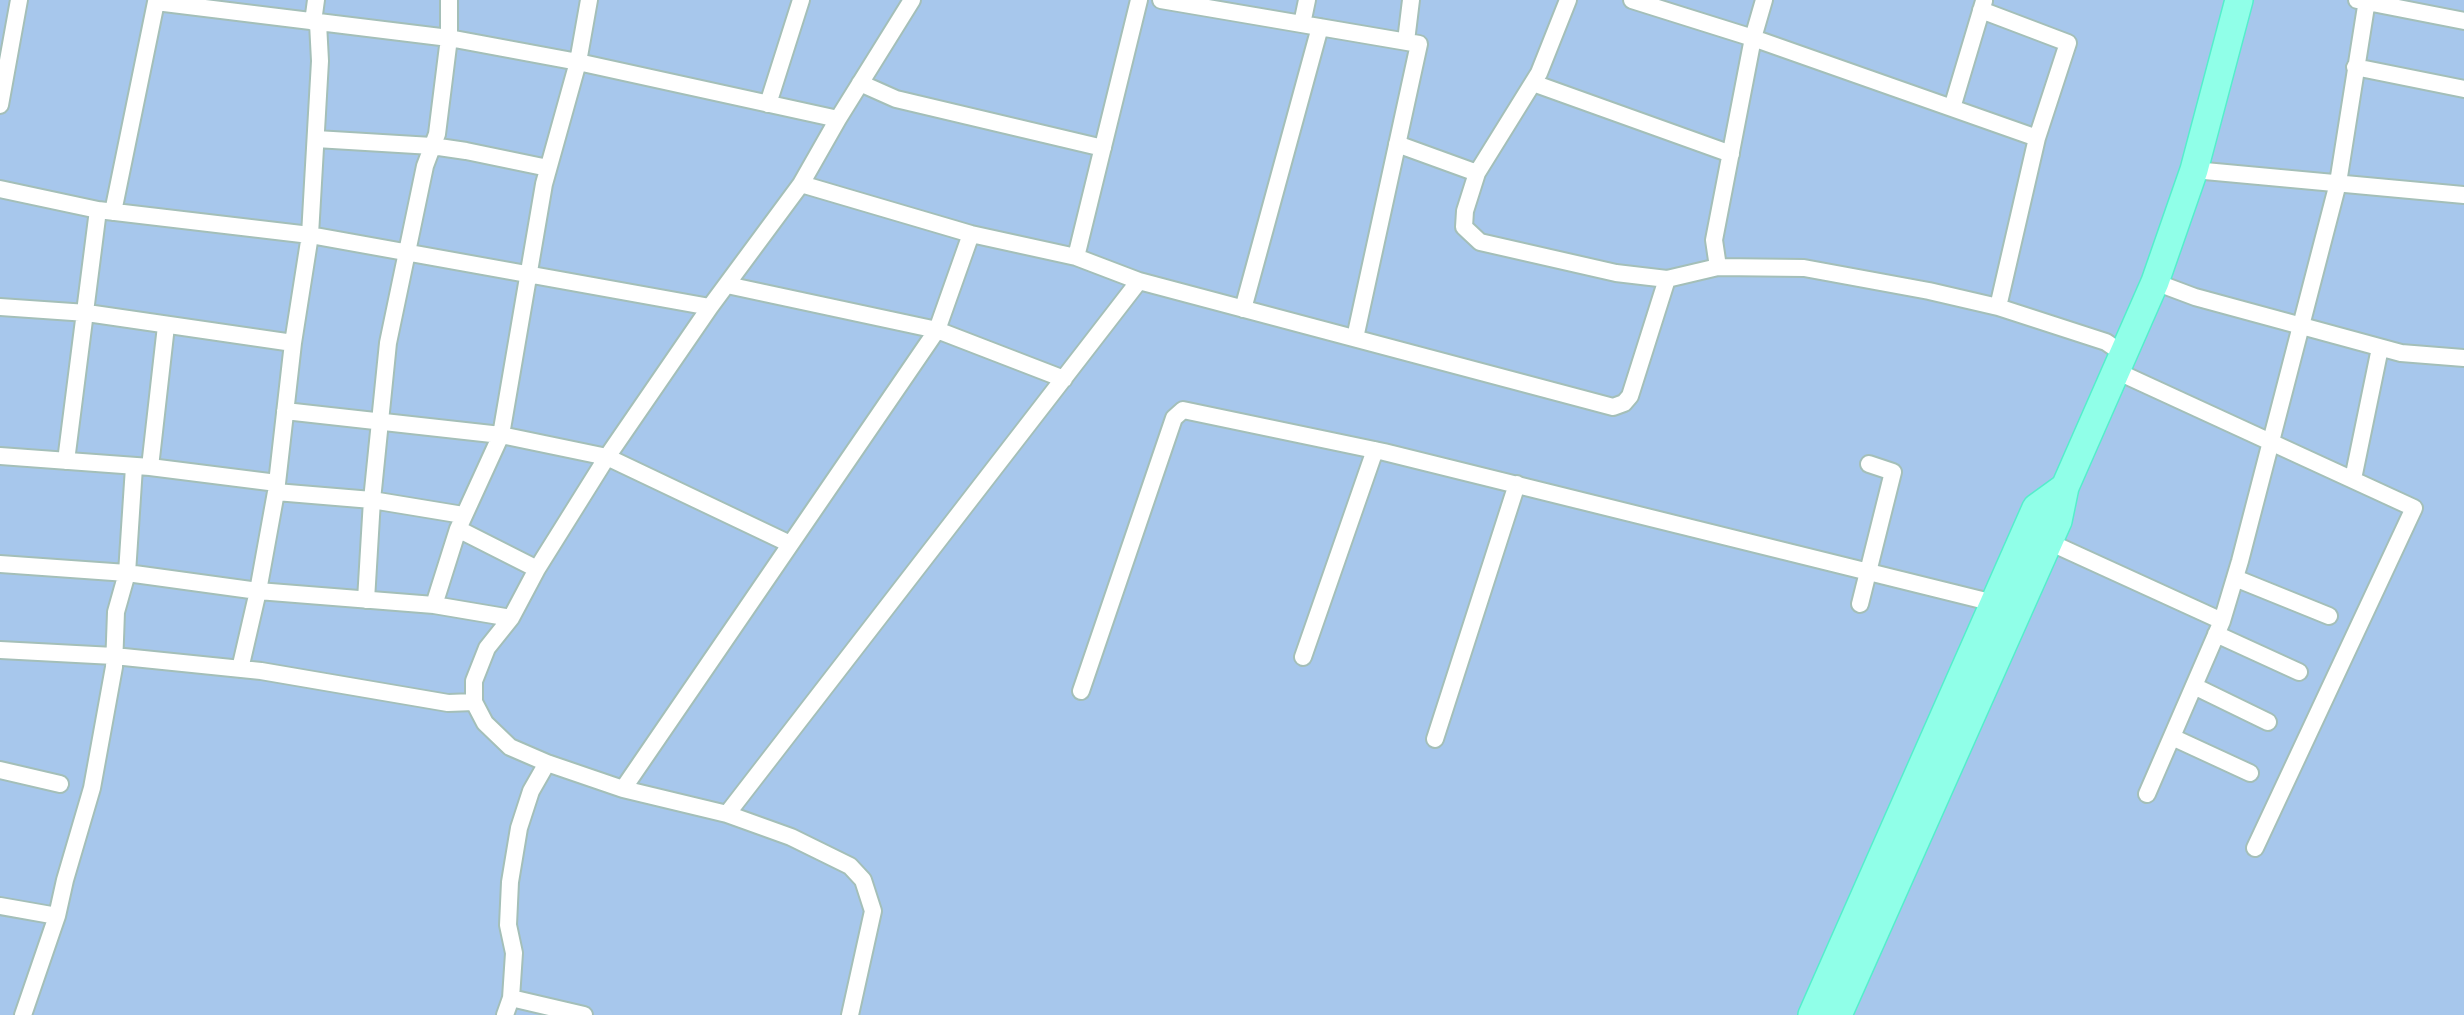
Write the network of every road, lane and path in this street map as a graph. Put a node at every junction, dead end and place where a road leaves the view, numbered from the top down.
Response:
1 (19, 0) edge
2 (316, 0) edge
3 (449, 0) edge
4 (589, 0) edge
5 (801, 0) edge
6 (912, 0) edge
7 (1138, 0) edge
8 (1161, 0) edge
9 (1307, 0) edge
10 (1411, 0) edge
11 (1568, 0) edge
12 (1764, 0) edge
13 (2239, 0) edge
14 (157, 1) edge
15 (1638, 1) edge
16 (2363, 1) edge
17 (1983, 5) edge
18 (2464, 21) edge
19 (315, 22) junction
20 (1302, 24) junction
21 (8, 25) edge
22 (1320, 27) junction
23 (448, 38) junction
24 (1753, 38) junction
25 (1406, 41) junction
26 (578, 62) junction
27 (2355, 67) junction
28 (860, 83) junction
29 (1533, 83) junction
30 (2464, 89) edge
31 (768, 104) junction
32 (0, 105) edge
33 (1952, 108) junction
34 (838, 119) junction
35 (2037, 138) junction
36 (316, 140) junction
37 (1397, 144) junction
38 (432, 146) junction
39 (1103, 148) junction
40 (1731, 154) junction
41 (548, 168) junction
42 (2194, 170) junction
43 (1477, 173) junction
44 (2338, 183) junction
45 (801, 184) junction
46 (0, 189) edge
47 (2464, 195) edge
48 (106, 211) junction
49 (971, 234) junction
50 (310, 235) junction
51 (407, 251) junction
52 (1076, 257) junction
53 (1718, 267) junction
54 (527, 274) junction
55 (1667, 279) junction
56 (1139, 281) junction
57 (2155, 282) junction
58 (727, 285) junction
59 (0, 307) edge
60 (1998, 307) junction
61 (710, 308) junction
62 (1243, 309) junction
63 (87, 314) junction
64 (2300, 326) junction
65 (166, 327) junction
66 (937, 330) junction
67 (1355, 338) junction
68 (293, 343) junction
69 (2380, 348) junction
70 (2464, 358) edge
71 (2118, 362) junction
72 (1065, 379) junction
73 (285, 411) junction
74 (380, 420) junction
75 (501, 435) junction
76 (2271, 441) junction
77 (1375, 450) junction
78 (0, 456) edge
79 (607, 457) junction
80 (66, 461) junction
81 (1869, 464) dead end
82 (142, 467) junction
83 (2353, 479) junction
84 (1517, 484) junction
85 (2065, 487) junction
86 (276, 488) junction
87 (372, 500) junction
88 (460, 522) junction
89 (2049, 542) junction
90 (790, 544) junction
91 (0, 564) edge
92 (537, 569) junction
93 (1868, 572) junction
94 (127, 573) junction
95 (2235, 578) junction
96 (258, 591) junction
97 (366, 600) junction
98 (1994, 603) junction
99 (1860, 604) dead end
100 (434, 605) junction
101 (2329, 616) dead end
102 (511, 618) junction
103 (2219, 627) junction
104 (0, 650) edge
105 (114, 656) junction
106 (1303, 657) dead end
107 (240, 669) junction
108 (2299, 672) dead end
109 (2194, 686) junction
110 (1081, 691) dead end
111 (474, 702) junction
112 (2268, 722) dead end
113 (2172, 737) junction
114 (1435, 739) dead end
115 (548, 763) junction
116 (0, 770) edge
117 (2250, 773) dead end
118 (60, 784) dead end
119 (623, 789) junction
120 (2147, 794) dead end
121 (727, 814) junction
122 (2255, 848) dead end
123 (0, 906) edge
124 (57, 916) junction
125 (511, 998) junction
126 (23, 1015) edge
127 (505, 1015) edge
128 (584, 1015) edge
129 (850, 1015) edge
130 (1812, 1015) edge
131 (1838, 1015) edge

1 - 21 street
2 - 19 street
3 - 23 street
4 - 26 street
5 - 31 street
6 - 28 street
7 - 39 street
8 - 20 street
9 - 20 street
10 - 25 street
11 - 29 street
12 - 24 street
13 - 42 main road
14 - 19 street
14 - 48 street
15 - 24 street
16 - 18 street
16 - 27 street
17 - 33 street
17 - 35 street
19 - 23 street
19 - 36 street
20 - 22 street
21 - 32 street
22 - 25 street
22 - 62 street
23 - 26 street
23 - 38 street
24 - 33 street
24 - 40 street
25 - 37 street
26 - 31 street
26 - 41 street
27 - 30 street
27 - 44 street
28 - 34 street
28 - 39 street
29 - 40 street
29 - 43 street
31 - 34 street
33 - 35 street
34 - 45 street
35 - 60 street
36 - 38 street
36 - 50 street
37 - 43 street
37 - 67 street
38 - 41 street
38 - 51 street
39 - 52 street
40 - 53 street
41 - 54 street
42 - 44 street
42 - 57 main road
43 - 55 street
44 - 47 street
44 - 64 street
45 - 49 street
45 - 58 street
46 - 48 street
48 - 50 street
48 - 63 street
49 - 52 street
49 - 66 street
50 - 51 street
50 - 68 street
51 - 54 street
51 - 74 street
52 - 56 street
53 - 55 street
53 - 60 street
54 - 61 street
54 - 75 street
55 - 67 street
56 - 62 street
56 - 72 street
57 - 64 street
57 - 71 main road
58 - 61 street
58 - 66 street
59 - 63 street
60 - 71 street
61 - 79 street
62 - 67 street
63 - 65 street
63 - 80 street
64 - 69 street
64 - 76 street
65 - 68 street
65 - 82 street
66 - 72 street
66 - 90 street
68 - 73 street
69 - 70 street
69 - 83 street
71 - 76 street
71 - 85 main road
72 - 121 street
73 - 74 street
73 - 86 street
74 - 75 street
74 - 87 street
75 - 79 street
75 - 88 street
76 - 83 street
76 - 95 street
77 - 84 street
77 - 106 street
77 - 110 street
78 - 80 street
79 - 90 street
79 - 92 street
80 - 82 street
81 - 93 street
82 - 86 street
82 - 94 street
83 - 122 street
84 - 93 street
84 - 114 street
85 - 89 main road
85 - 98 main road
86 - 87 street
86 - 96 street
87 - 88 street
87 - 97 street
88 - 92 street
88 - 100 street
89 - 103 street
89 - 131 main road
90 - 119 street
91 - 94 street
92 - 102 street
93 - 98 street
93 - 99 street
94 - 96 street
94 - 105 street
95 - 101 street
95 - 103 street
96 - 97 street
96 - 107 street
97 - 100 street
98 - 130 main road
100 - 102 street
102 - 111 street
103 - 108 street
103 - 109 street
104 - 105 street
105 - 107 street
105 - 124 street
107 - 111 street
109 - 112 street
109 - 113 street
111 - 115 street
113 - 117 street
113 - 120 street
115 - 119 street
115 - 125 street
116 - 118 street
119 - 121 street
121 - 129 street
123 - 124 street
124 - 126 street
125 - 127 street
125 - 128 street

